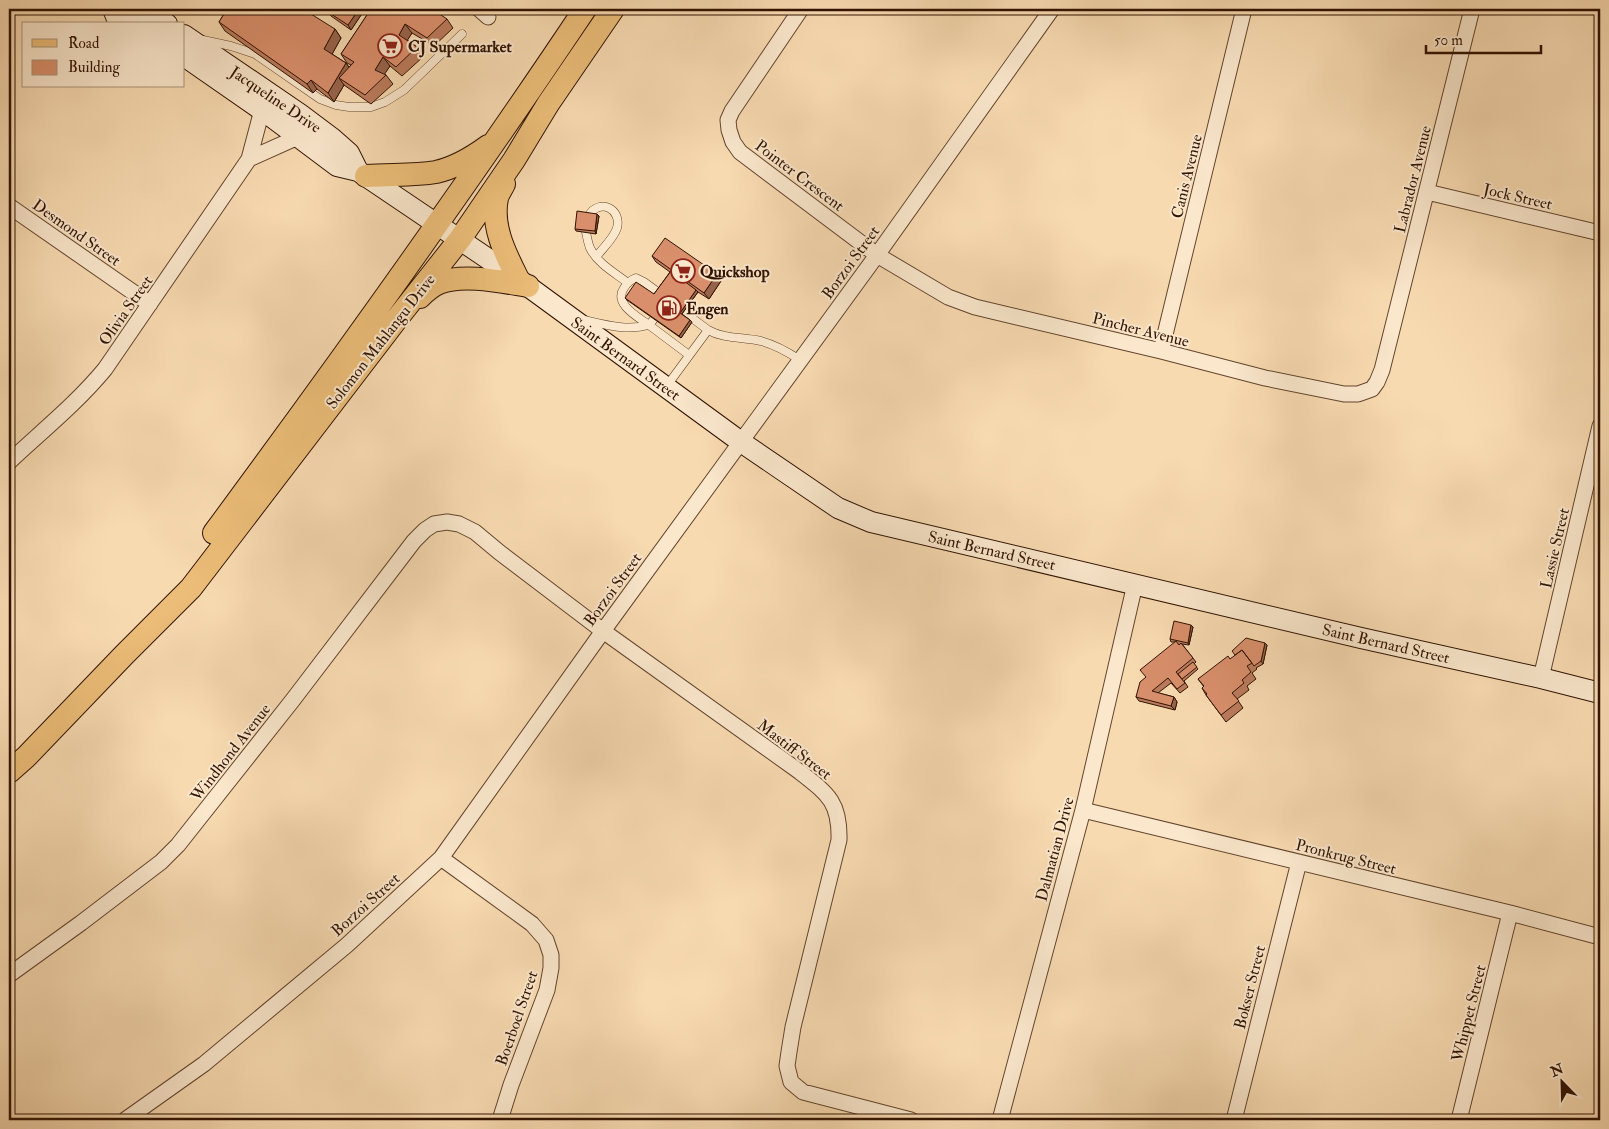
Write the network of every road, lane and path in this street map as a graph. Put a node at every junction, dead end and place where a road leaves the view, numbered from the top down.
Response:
1 (113, 9) edge
2 (585, 9) edge
3 (613, 9) edge
4 (802, 9) edge
5 (1052, 9) edge
6 (1244, 9) edge
7 (1472, 9) edge
8 (140, 18) edge
9 (122, 22) edge
10 (158, 22) edge
11 (462, 34) dead end
12 (185, 35) edge
13 (185, 36) edge
14 (185, 57) edge
15 (262, 110) junction
16 (298, 137) junction
17 (497, 140) junction
18 (249, 159) junction
19 (514, 160) junction
20 (362, 173) junction
21 (1427, 192) junction
22 (9, 206) edge
23 (588, 215) edge
24 (437, 224) junction
25 (586, 232) edge
26 (1600, 233) edge
27 (460, 239) junction
28 (878, 255) junction
29 (596, 257) junction
30 (523, 283) junction
31 (628, 283) junction
32 (659, 293) edge
33 (150, 304) junction
34 (684, 312) edge
35 (570, 317) junction
36 (396, 320) junction
37 (651, 322) junction
38 (708, 330) junction
39 (1161, 351) junction
40 (688, 355) junction
41 (1386, 357) joint
42 (800, 360) junction
43 (666, 387) junction
44 (1600, 426) edge
45 (740, 442) junction
46 (1596, 458) edge
47 (9, 462) edge
48 (447, 522) joint
49 (1135, 584) junction
50 (603, 631) junction
51 (124, 655) junction
52 (1542, 678) junction
53 (1600, 693) edge
54 (9, 772) edge
55 (1083, 810) junction
56 (441, 858) junction
57 (1299, 862) junction
58 (1510, 913) junction
59 (1600, 937) edge
60 (9, 975) edge
61 (125, 1120) edge
62 (500, 1120) edge
63 (910, 1120) edge
64 (1000, 1120) edge
65 (1234, 1120) edge
66 (1459, 1120) edge

1 - 9 street
2 - 17 main road, Solomon Mahlangu Drive
3 - 19 main road, Solomon Mahlangu Drive
4 - 28 street, Pointer Crescent
5 - 28 street, Borzoi Street
6 - 39 street, Canis Avenue
7 - 21 street, Labrador Avenue
8 - 10 street
11 - 12 lane
13 - 20 street, Jacqueline Drive
14 - 15 street, Jacqueline Drive
15 - 16 street, Jacqueline Drive
15 - 18 street, Olivia Street
16 - 18 street
16 - 20 street, Jacqueline Drive
17 - 20 main road
17 - 24 main road, Solomon Mahlangu Drive
18 - 33 street, Olivia Street
19 - 27 main road, Solomon Mahlangu Drive
19 - 30 main road
20 - 24 street, Jacqueline Drive
21 - 26 street, Jock Street
21 - 41 street, Labrador Avenue
22 - 33 street, Desmond Street
23 - 29 lane
24 - 27 street, Jacqueline Drive
24 - 51 main road, Solomon Mahlangu Drive
25 - 29 lane
27 - 30 street, Saint Bernard Street
27 - 36 main road, Solomon Mahlangu Drive
28 - 39 street, Pincher Avenue
28 - 42 street, Borzoi Street
29 - 31 lane
30 - 35 street, Saint Bernard Street
30 - 36 main road
31 - 32 lane
31 - 37 lane
33 - 47 street, Olivia Street
34 - 38 lane
35 - 37 lane
35 - 43 street, Saint Bernard Street
36 - 51 main road, Solomon Mahlangu Drive
37 - 40 lane
38 - 40 lane
38 - 42 lane
39 - 41 street, Pincher Avenue
40 - 43 lane
42 - 45 street, Borzoi Street
43 - 45 street, Saint Bernard Street
44 - 46 street, Lassie Street
45 - 49 street, Saint Bernard Street
45 - 50 street, Borzoi Street
46 - 52 street, Lassie Street
48 - 50 street, Mastiff Street
48 - 60 street, Windhond Avenue
49 - 52 street, Saint Bernard Street
49 - 55 street, Dalmatian Drive
50 - 56 street, Borzoi Street
50 - 63 street, Mastiff Street
51 - 54 main road, Solomon Mahlangu Drive
52 - 53 street, Saint Bernard Street
55 - 57 street, Pronkrug Street
55 - 64 street, Dalmatian Drive
56 - 61 street, Borzoi Street
56 - 62 street, Boerboel Street
57 - 58 street, Pronkrug Street
57 - 65 street, Bokser Street
58 - 59 street, Pronkrug Street
58 - 66 street, Whippet Street

